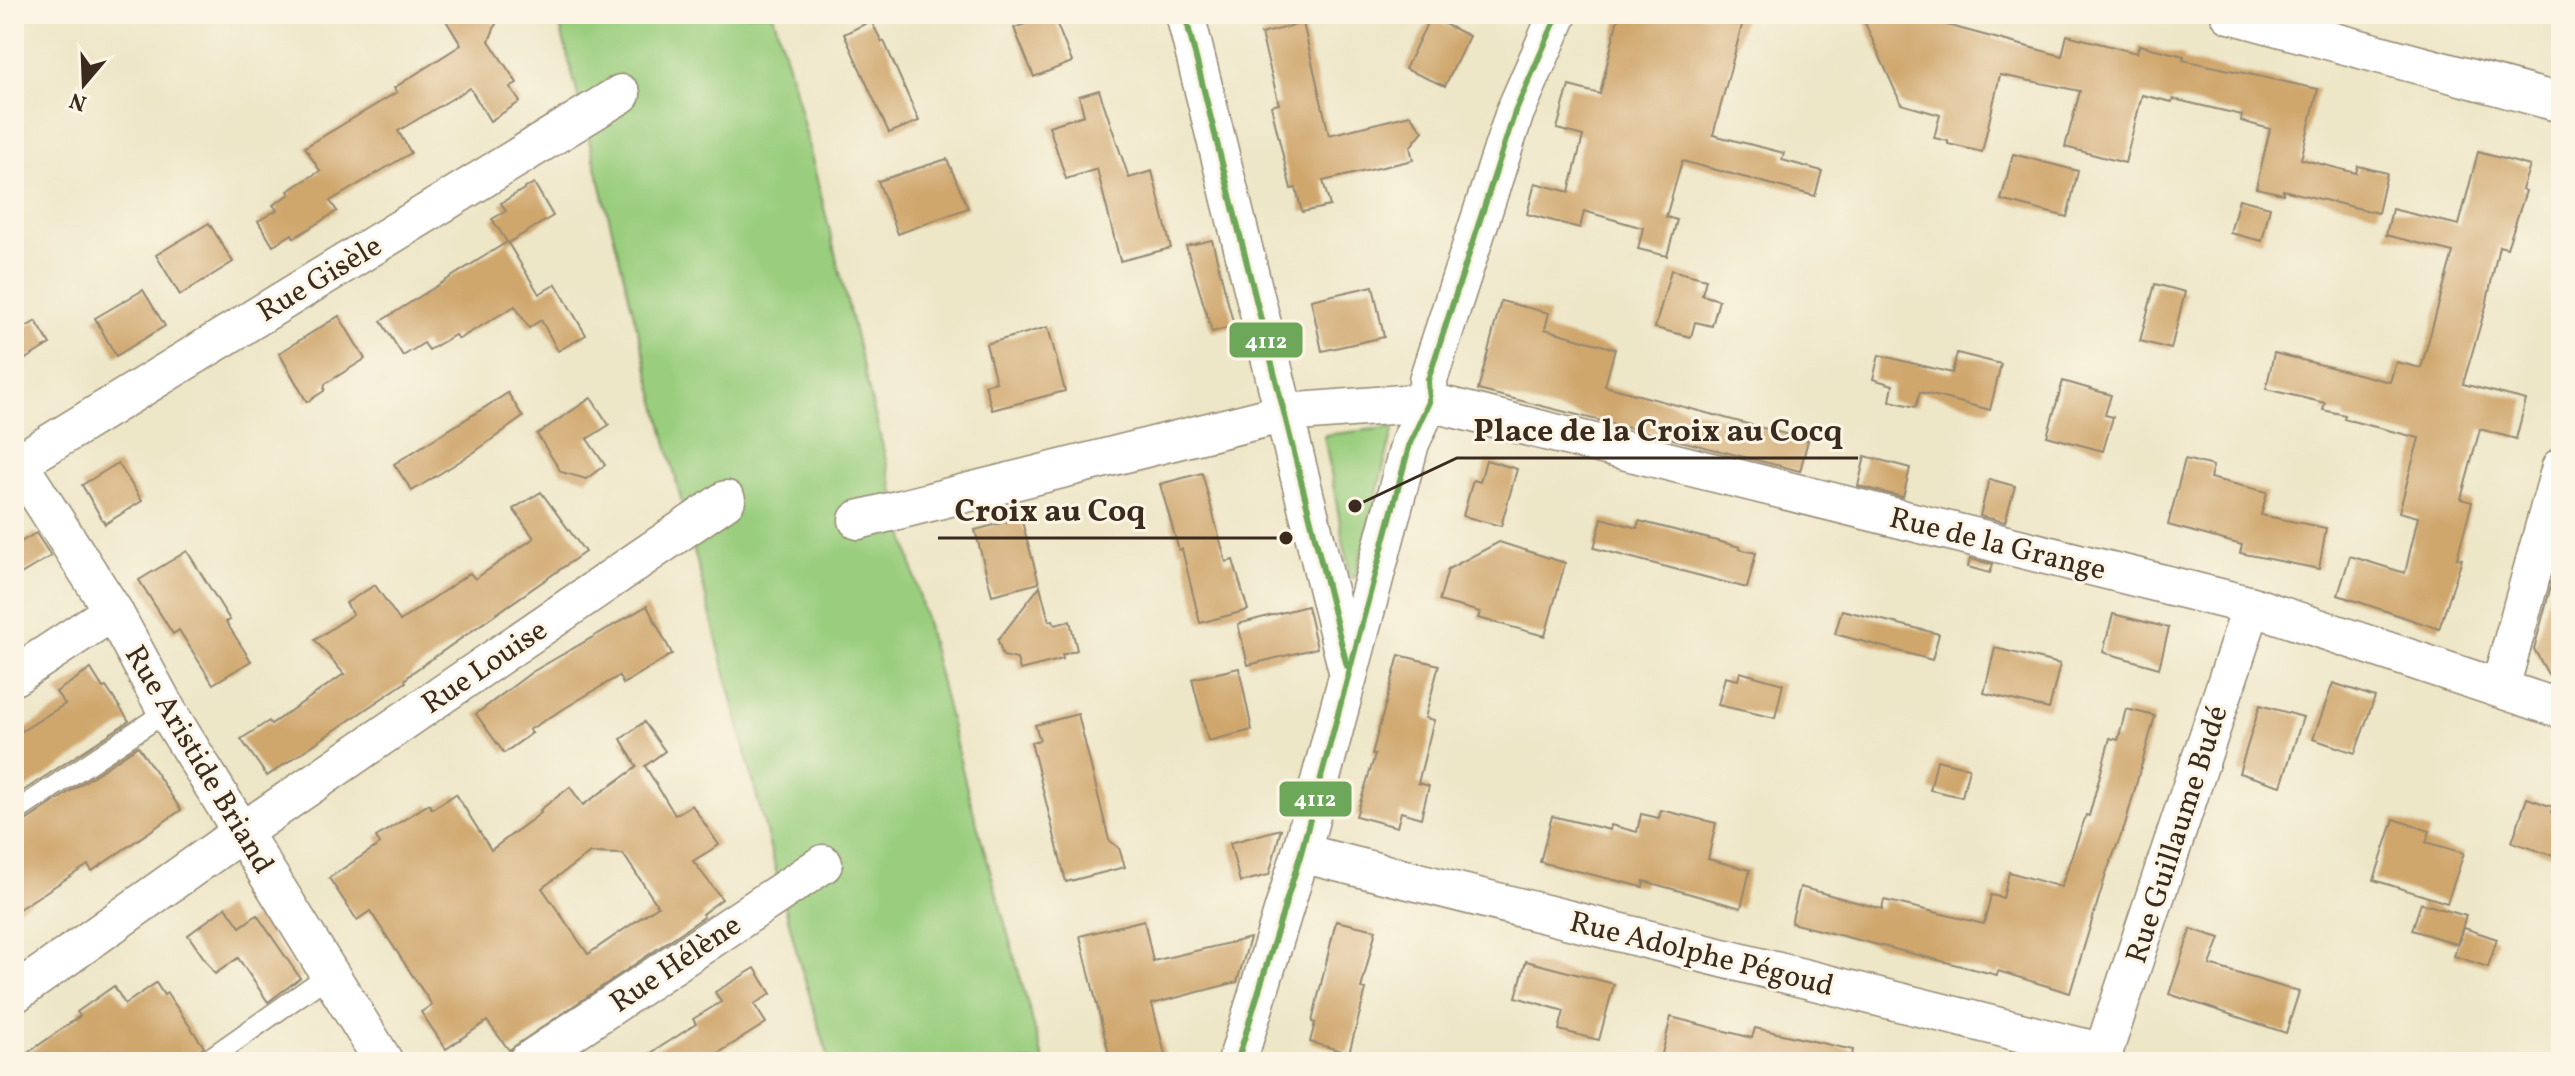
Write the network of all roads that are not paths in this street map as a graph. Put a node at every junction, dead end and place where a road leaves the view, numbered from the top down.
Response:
1 (1185, 14) edge
2 (1558, 14) edge
3 (2230, 14) edge
4 (621, 94) dead end
5 (2561, 103) edge
6 (1429, 402) junction
7 (1285, 413) junction
8 (16, 460) edge
9 (2561, 467) edge
10 (726, 500) dead end
11 (858, 520) dead end
12 (2252, 606) junction
13 (113, 611) junction
14 (1348, 672) junction
15 (14, 676) edge
16 (2500, 688) junction
17 (2561, 709) edge
18 (167, 711) junction
19 (14, 813) edge
20 (242, 832) junction
21 (1301, 853) junction
22 (823, 864) dead end
23 (330, 974) junction
24 (14, 994) edge
25 (2102, 1057) edge
26 (205, 1062) edge
27 (384, 1062) edge
28 (527, 1062) edge
29 (1237, 1062) edge

1 - 7 street
2 - 6 street
3 - 5 street
4 - 8 street, Rue Gisèle
6 - 7 street, Rue de la Grange
6 - 12 street, Rue de la Grange
6 - 14 street
7 - 11 street, Rue de la Grange
7 - 14 street
8 - 13 street, Rue Aristide Briand
9 - 16 street
10 - 20 street, Rue Louise
12 - 16 street, Rue de la Grange
12 - 25 street, Rue Guillaume Budé
13 - 15 street
13 - 18 street, Rue Aristide Briand
14 - 21 street
16 - 17 street, Rue de la Grange
18 - 19 lane
18 - 20 street, Rue Aristide Briand
20 - 23 street, Rue Aristide Briand
20 - 24 street, Rue Louise
21 - 25 street, Rue Adolphe Pégoud
21 - 29 street
22 - 28 street, Rue Hélène
23 - 26 lane
23 - 27 street, Rue Aristide Briand

